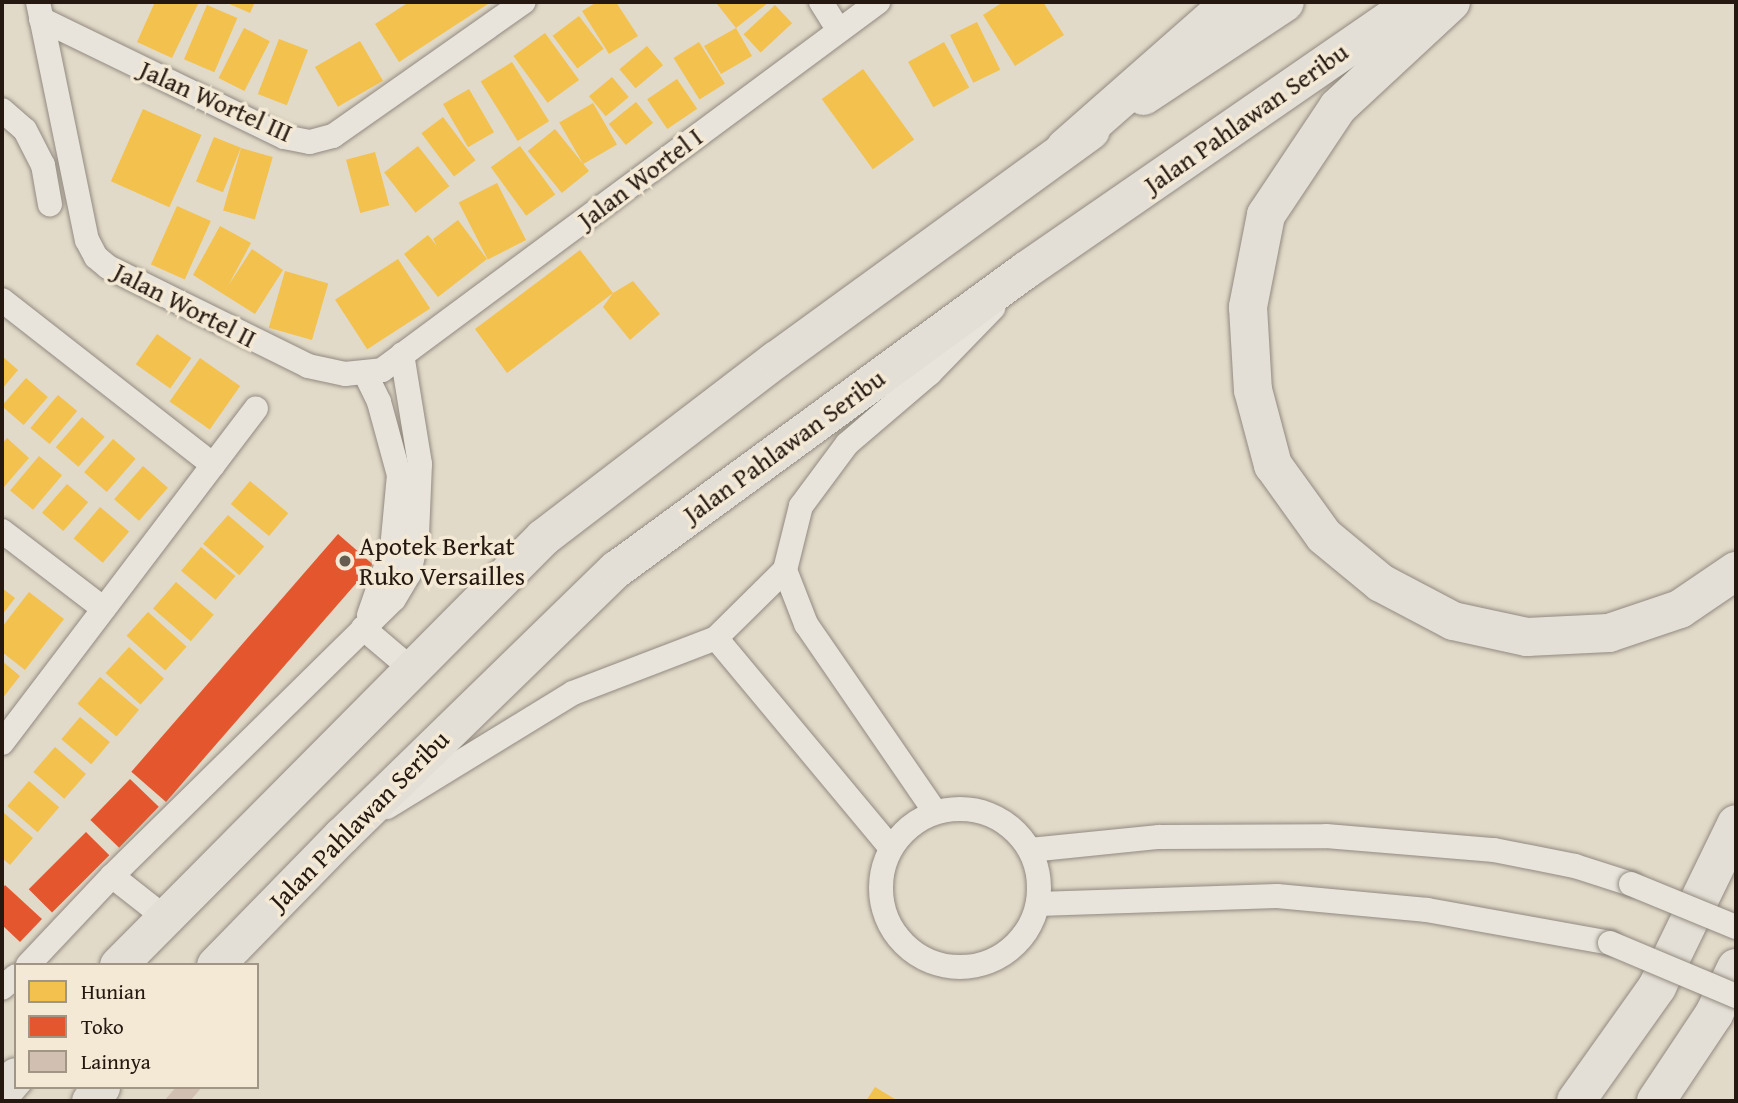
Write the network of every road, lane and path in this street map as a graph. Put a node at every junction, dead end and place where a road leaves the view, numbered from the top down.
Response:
1 (524, 2) edge
2 (821, 2) edge
3 (878, 2) edge
4 (1231, 2) edge
5 (1285, 2) edge
6 (1414, 2) edge
7 (1451, 2) edge
8 (40, 11) edge
9 (838, 29) junction
10 (2, 110) edge
11 (1065, 148) junction
12 (50, 204) dead end
13 (1024, 270) junction
14 (2, 300) edge
15 (402, 354) junction
16 (365, 373) junction
17 (256, 408) dead end
18 (213, 465) junction
19 (2, 531) edge
20 (785, 570) junction
21 (1736, 571) edge
22 (104, 608) junction
23 (363, 628) junction
24 (716, 638) junction
25 (410, 668) junction
26 (2, 743) edge
27 (935, 812) junction
28 (1736, 824) edge
29 (342, 835) junction
30 (891, 848) junction
31 (1030, 850) junction
32 (112, 876) junction
33 (1038, 904) junction
34 (163, 916) junction
35 (1736, 927) edge
36 (30, 963) edge
37 (120, 963) edge
38 (217, 963) edge
39 (1736, 968) edge
40 (1736, 996) edge
41 (14, 1078) edge
42 (2, 1092) edge
43 (1576, 1101) edge
44 (1656, 1101) edge

1 - 8 street, Jalan Wortel III
2 - 9 street
3 - 9 street, Jalan Wortel I
4 - 11 highway
5 - 11 main road
6 - 13 main road, Jalan Pahlawan Seribu
7 - 21 highway
8 - 16 street, Jalan Wortel II
9 - 15 street, Jalan Wortel I
10 - 12 street
11 - 25 main road
13 - 20 street
13 - 29 main road, Jalan Pahlawan Seribu
14 - 18 street
15 - 16 street, Jalan Wortel II
15 - 23 street
16 - 23 street
17 - 18 street
18 - 22 street
19 - 22 street
20 - 24 street
20 - 27 street
22 - 26 street
23 - 25 street
23 - 32 street
24 - 29 street
24 - 30 street
25 - 34 main road
27 - 30 street
27 - 31 street
28 - 43 highway
29 - 38 main road, Jalan Pahlawan Seribu
30 - 33 street
31 - 33 street
31 - 35 street, bridge
32 - 34 street
32 - 36 street
33 - 40 street, bridge
34 - 37 main road
39 - 44 highway
41 - 42 main road

